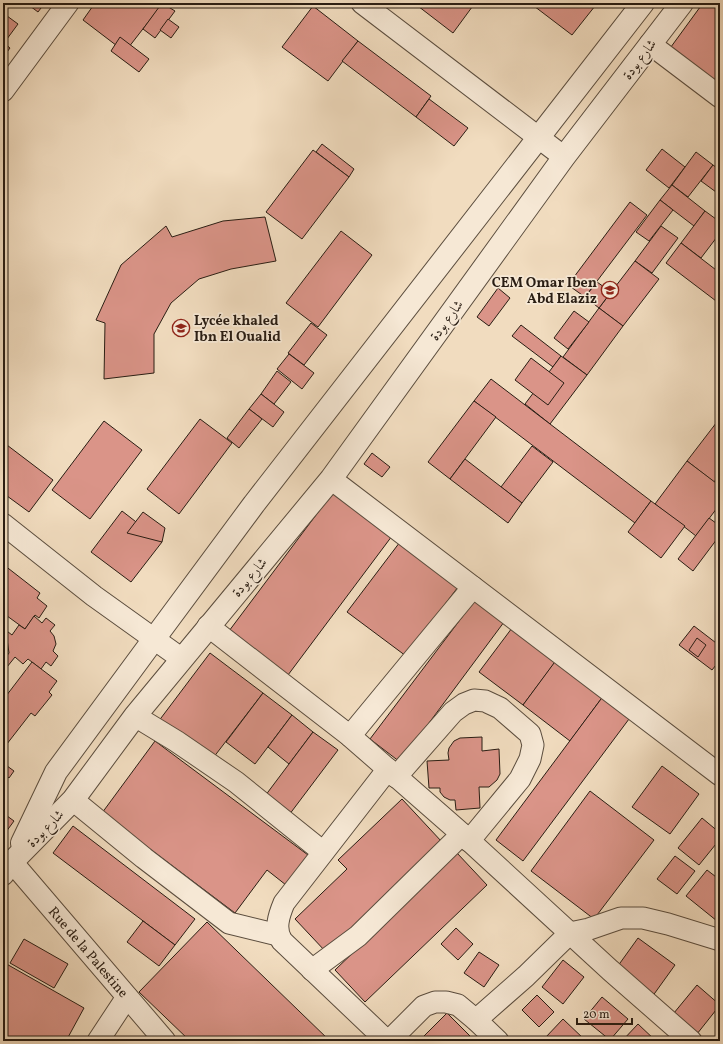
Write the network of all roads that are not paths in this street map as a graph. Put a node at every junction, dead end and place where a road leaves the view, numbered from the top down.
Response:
1 (68, 3) edge
2 (362, 3) edge
3 (643, 3) edge
4 (682, 3) edge
5 (650, 44) junction
6 (3, 91) edge
7 (720, 97) edge
8 (539, 138) junction
9 (564, 157) junction
10 (331, 479) junction
11 (3, 524) edge
12 (472, 587) junction
13 (208, 626) junction
14 (154, 639) junction
15 (182, 659) junction
16 (134, 716) junction
17 (350, 736) junction
18 (392, 773) junction
19 (720, 775) edge
20 (73, 800) junction
21 (465, 838) junction
22 (323, 852) junction
23 (8, 868) edge
24 (570, 933) junction
25 (278, 935) junction
26 (720, 940) edge
27 (312, 970) junction
28 (127, 997) junction
29 (476, 1020) junction
30 (98, 1041) edge
31 (165, 1041) edge
32 (388, 1041) edge
33 (498, 1041) edge
34 (691, 1041) edge

1 - 6 street
2 - 8 street
3 - 8 street, شارع بودة
4 - 5 street, شارع بودة
5 - 7 street
5 - 9 street, شارع بودة
8 - 9 street
8 - 14 street, شارع بودة
9 - 10 street, شارع بودة
10 - 12 street
10 - 13 street, شارع بودة
11 - 14 street
12 - 17 street
12 - 19 street
13 - 15 street, شارع بودة
13 - 17 street
14 - 15 street
14 - 23 street, شارع بودة
15 - 16 street, شارع بودة
16 - 20 street, شارع بودة
16 - 22 street
17 - 18 street
18 - 21 street
18 - 21 street
18 - 22 street
20 - 23 street, شارع بودة
20 - 25 street
21 - 24 street
21 - 27 street
22 - 25 street
23 - 28 street, Rue de la Palestine
24 - 26 street
24 - 29 street
24 - 34 street
25 - 27 street
27 - 32 street
28 - 30 street
28 - 31 street, Rue de la Palestine
29 - 32 street
29 - 33 street

